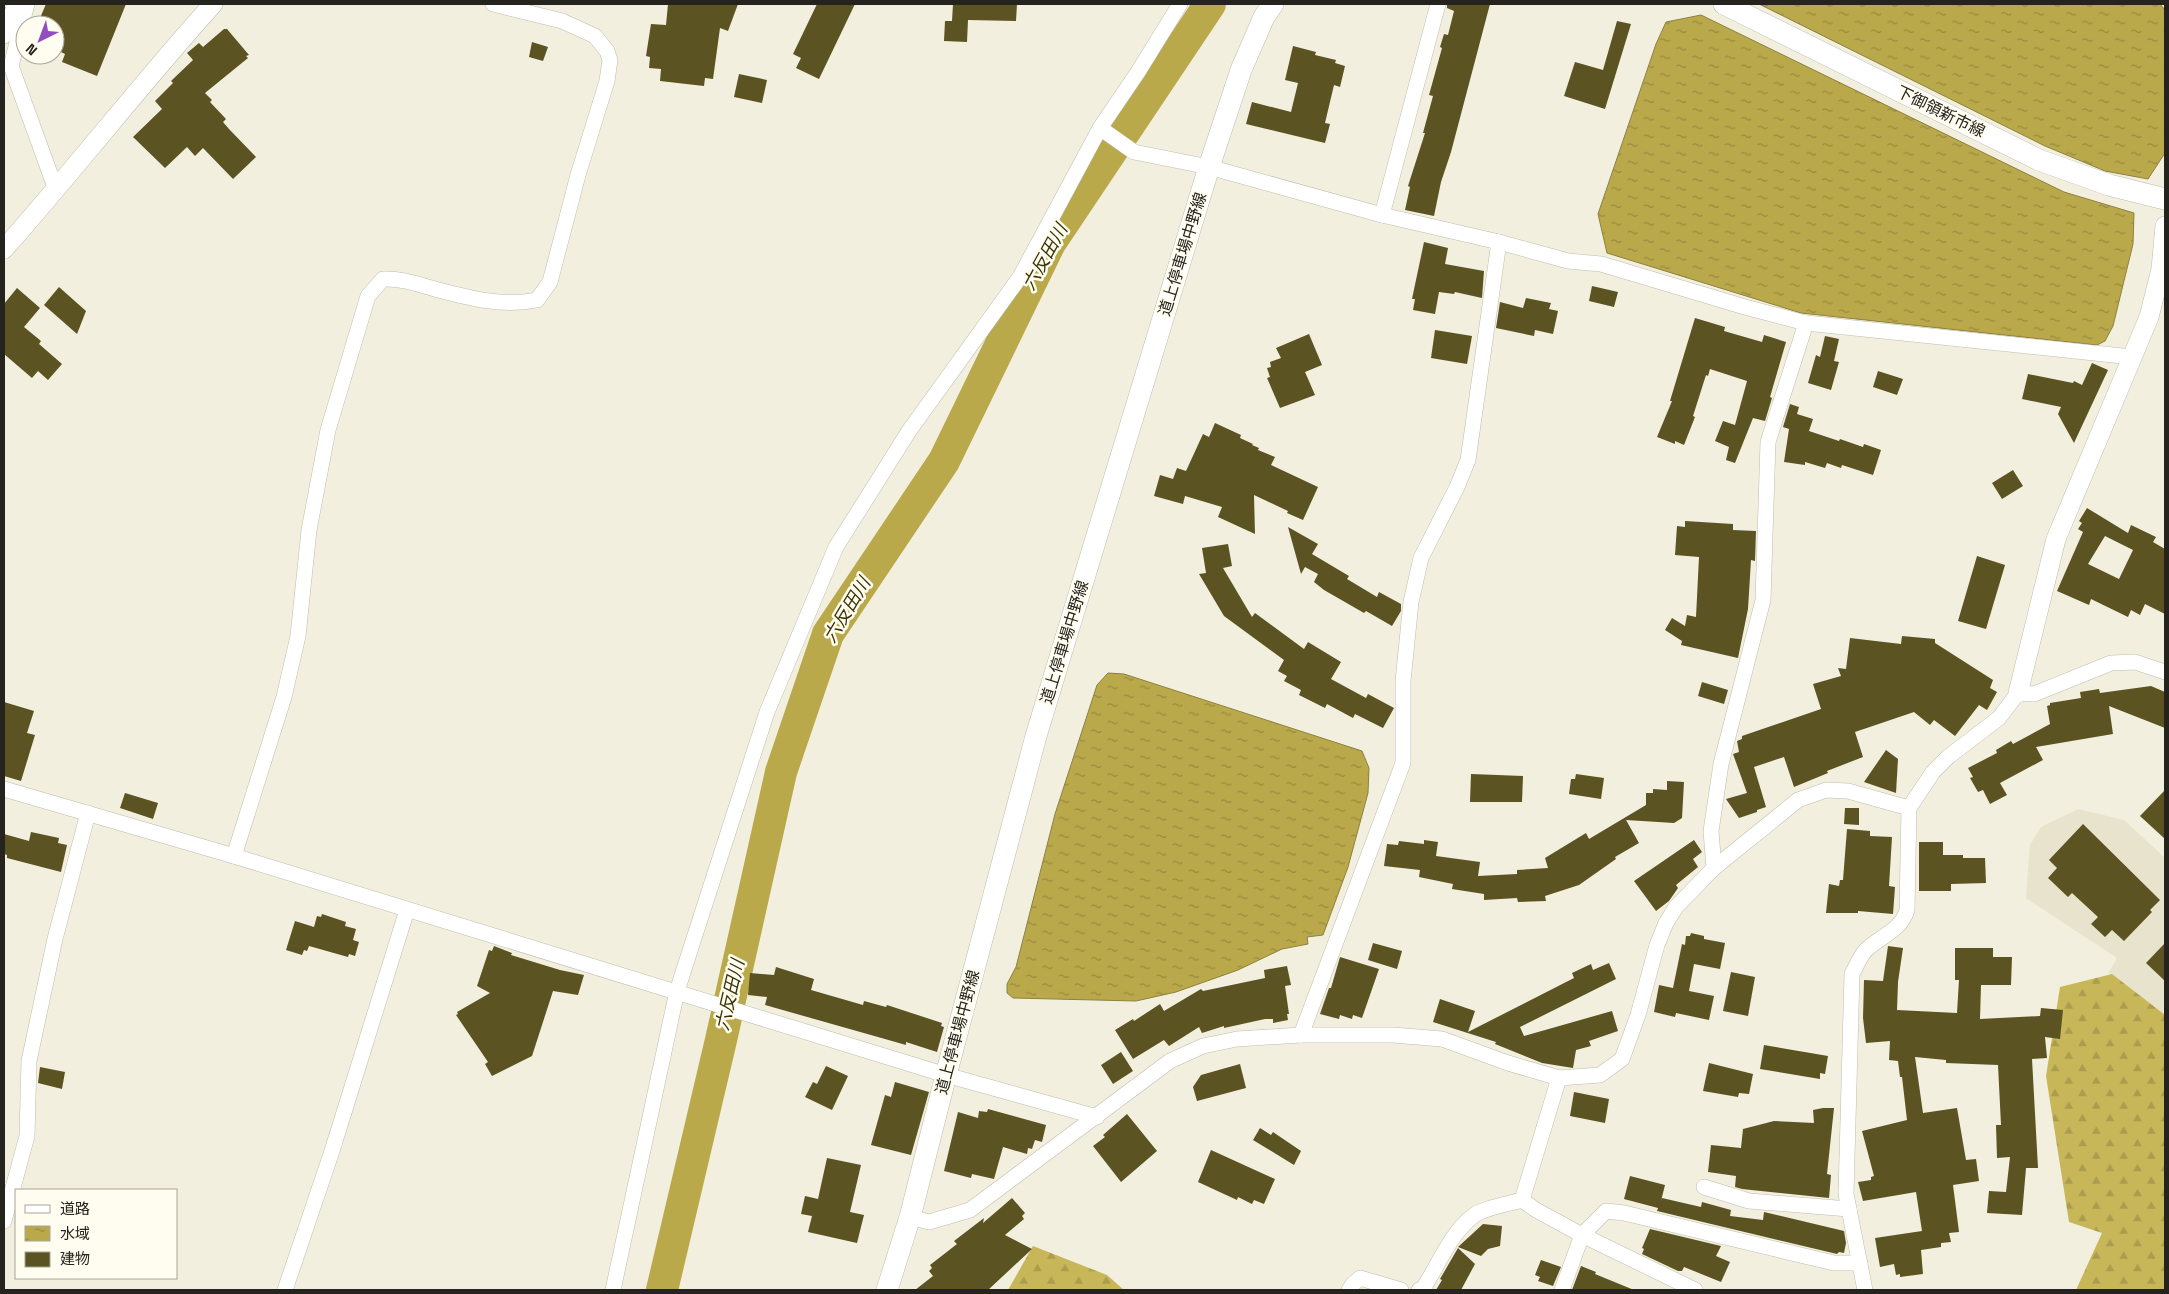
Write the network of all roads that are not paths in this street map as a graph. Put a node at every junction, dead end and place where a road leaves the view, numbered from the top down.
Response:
1 (15, 4) edge
2 (27, 4) edge
3 (213, 4) edge
4 (493, 4) edge
5 (1180, 4) edge
6 (1273, 4) edge
7 (1438, 4) edge
8 (1724, 4) edge
9 (4, 36) edge
10 (1100, 128) junction
11 (1209, 167) junction
12 (56, 190) junction
13 (2165, 199) edge
14 (1382, 215) junction
15 (2165, 226) edge
16 (1499, 242) junction
17 (4, 249) edge
18 (2163, 271) edge
19 (1806, 322) junction
20 (2132, 357) junction
21 (2165, 672) edge
22 (2018, 693) junction
23 (4, 789) edge
24 (1909, 808) junction
25 (88, 813) junction
26 (234, 856) junction
27 (1714, 868) junction
28 (407, 910) junction
29 (682, 993) junction
30 (1301, 1035) junction
31 (946, 1075) junction
32 (1558, 1078) junction
33 (1097, 1117) junction
34 (1704, 1187) dead end
35 (1522, 1200) junction
36 (1849, 1208) junction
37 (910, 1217) junction
38 (4, 1221) edge
39 (1582, 1235) junction
40 (1860, 1263) junction
41 (285, 1290) edge
42 (613, 1290) edge
43 (887, 1290) edge
44 (1349, 1290) edge
45 (1401, 1290) edge
46 (1419, 1290) edge
47 (1562, 1290) edge
48 (1695, 1290) edge
49 (1865, 1290) edge

1 - 9 street
2 - 12 street
3 - 12 street
4 - 26 street
5 - 10 street
6 - 11 main road, 道上停車場中野線
7 - 14 street
8 - 13 main road, 下御領新市線
10 - 11 street
10 - 29 street
11 - 14 street
11 - 31 main road, 道上停車場中野線
12 - 17 street
14 - 16 street
15 - 18 street
16 - 19 street
16 - 30 street
18 - 20 street
19 - 20 street
19 - 27 street
20 - 22 street
21 - 22 street
22 - 24 street
23 - 25 street
24 - 27 street
24 - 36 street
25 - 26 street
25 - 38 street
26 - 28 street
27 - 32 street
28 - 29 street
28 - 41 street
29 - 31 street
29 - 42 street
30 - 32 street
30 - 33 street
31 - 33 street
31 - 37 main road, 道上停車場中野線
32 - 35 street
33 - 37 street
34 - 36 street
35 - 39 street
35 - 46 street
36 - 40 street
37 - 43 main road, 道上停車場中野線
39 - 40 street
39 - 47 street
39 - 48 street
40 - 49 street
44 - 45 street

